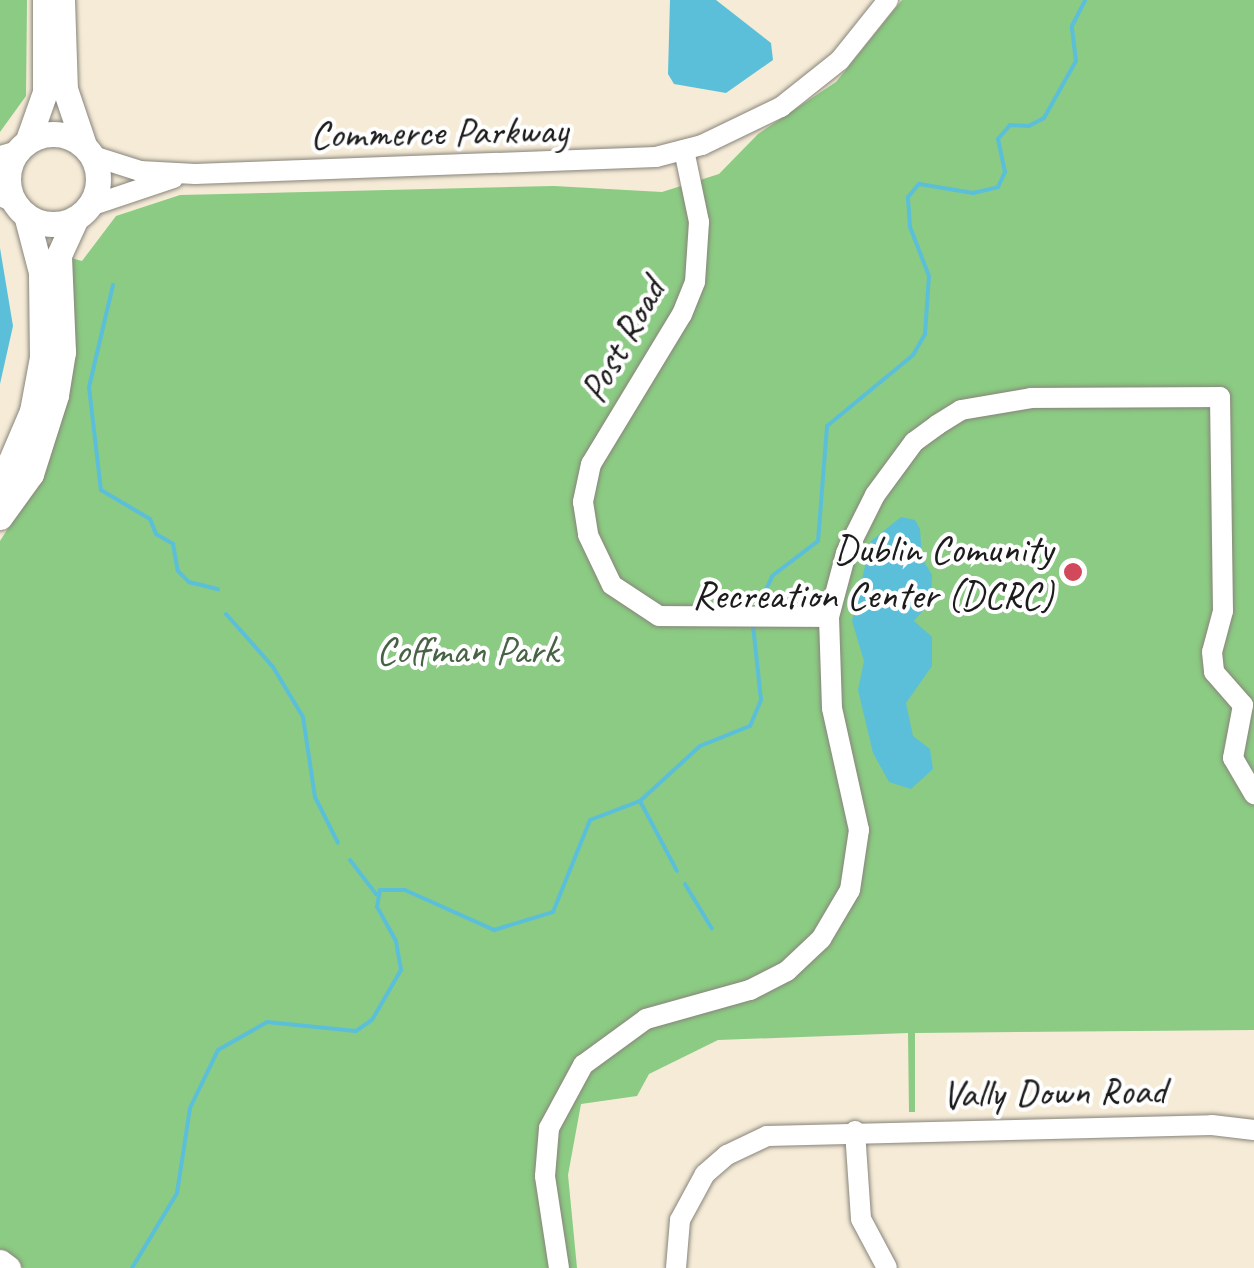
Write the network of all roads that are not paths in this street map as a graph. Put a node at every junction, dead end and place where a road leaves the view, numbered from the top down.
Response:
1 (45, 0) edge
2 (62, 0) edge
3 (888, 0) edge
4 (15, 149) edge
5 (88, 150) junction
6 (684, 150) junction
7 (195, 174) junction
8 (13, 204) edge
9 (82, 212) junction
10 (0, 486) edge
11 (0, 517) edge
12 (830, 617) junction
13 (1254, 794) edge
14 (1254, 1130) edge
15 (856, 1131) junction
16 (0, 1262) edge
17 (8, 1268) edge
18 (559, 1268) edge
19 (676, 1268) edge
20 (888, 1268) edge

1 - 4 main road
2 - 5 main road
3 - 6 street
4 - 5 main road
4 - 8 main road
5 - 7 street, Commerce Parkway
5 - 9 main road
6 - 7 street, Commerce Parkway
6 - 12 street, Post Road
7 - 9 street, Commerce Parkway
8 - 9 main road
8 - 10 main road
9 - 11 main road
12 - 13 street
12 - 18 street
14 - 15 street, Vally Down Road
15 - 19 street, Vally Down Road
15 - 20 street
16 - 17 main road

